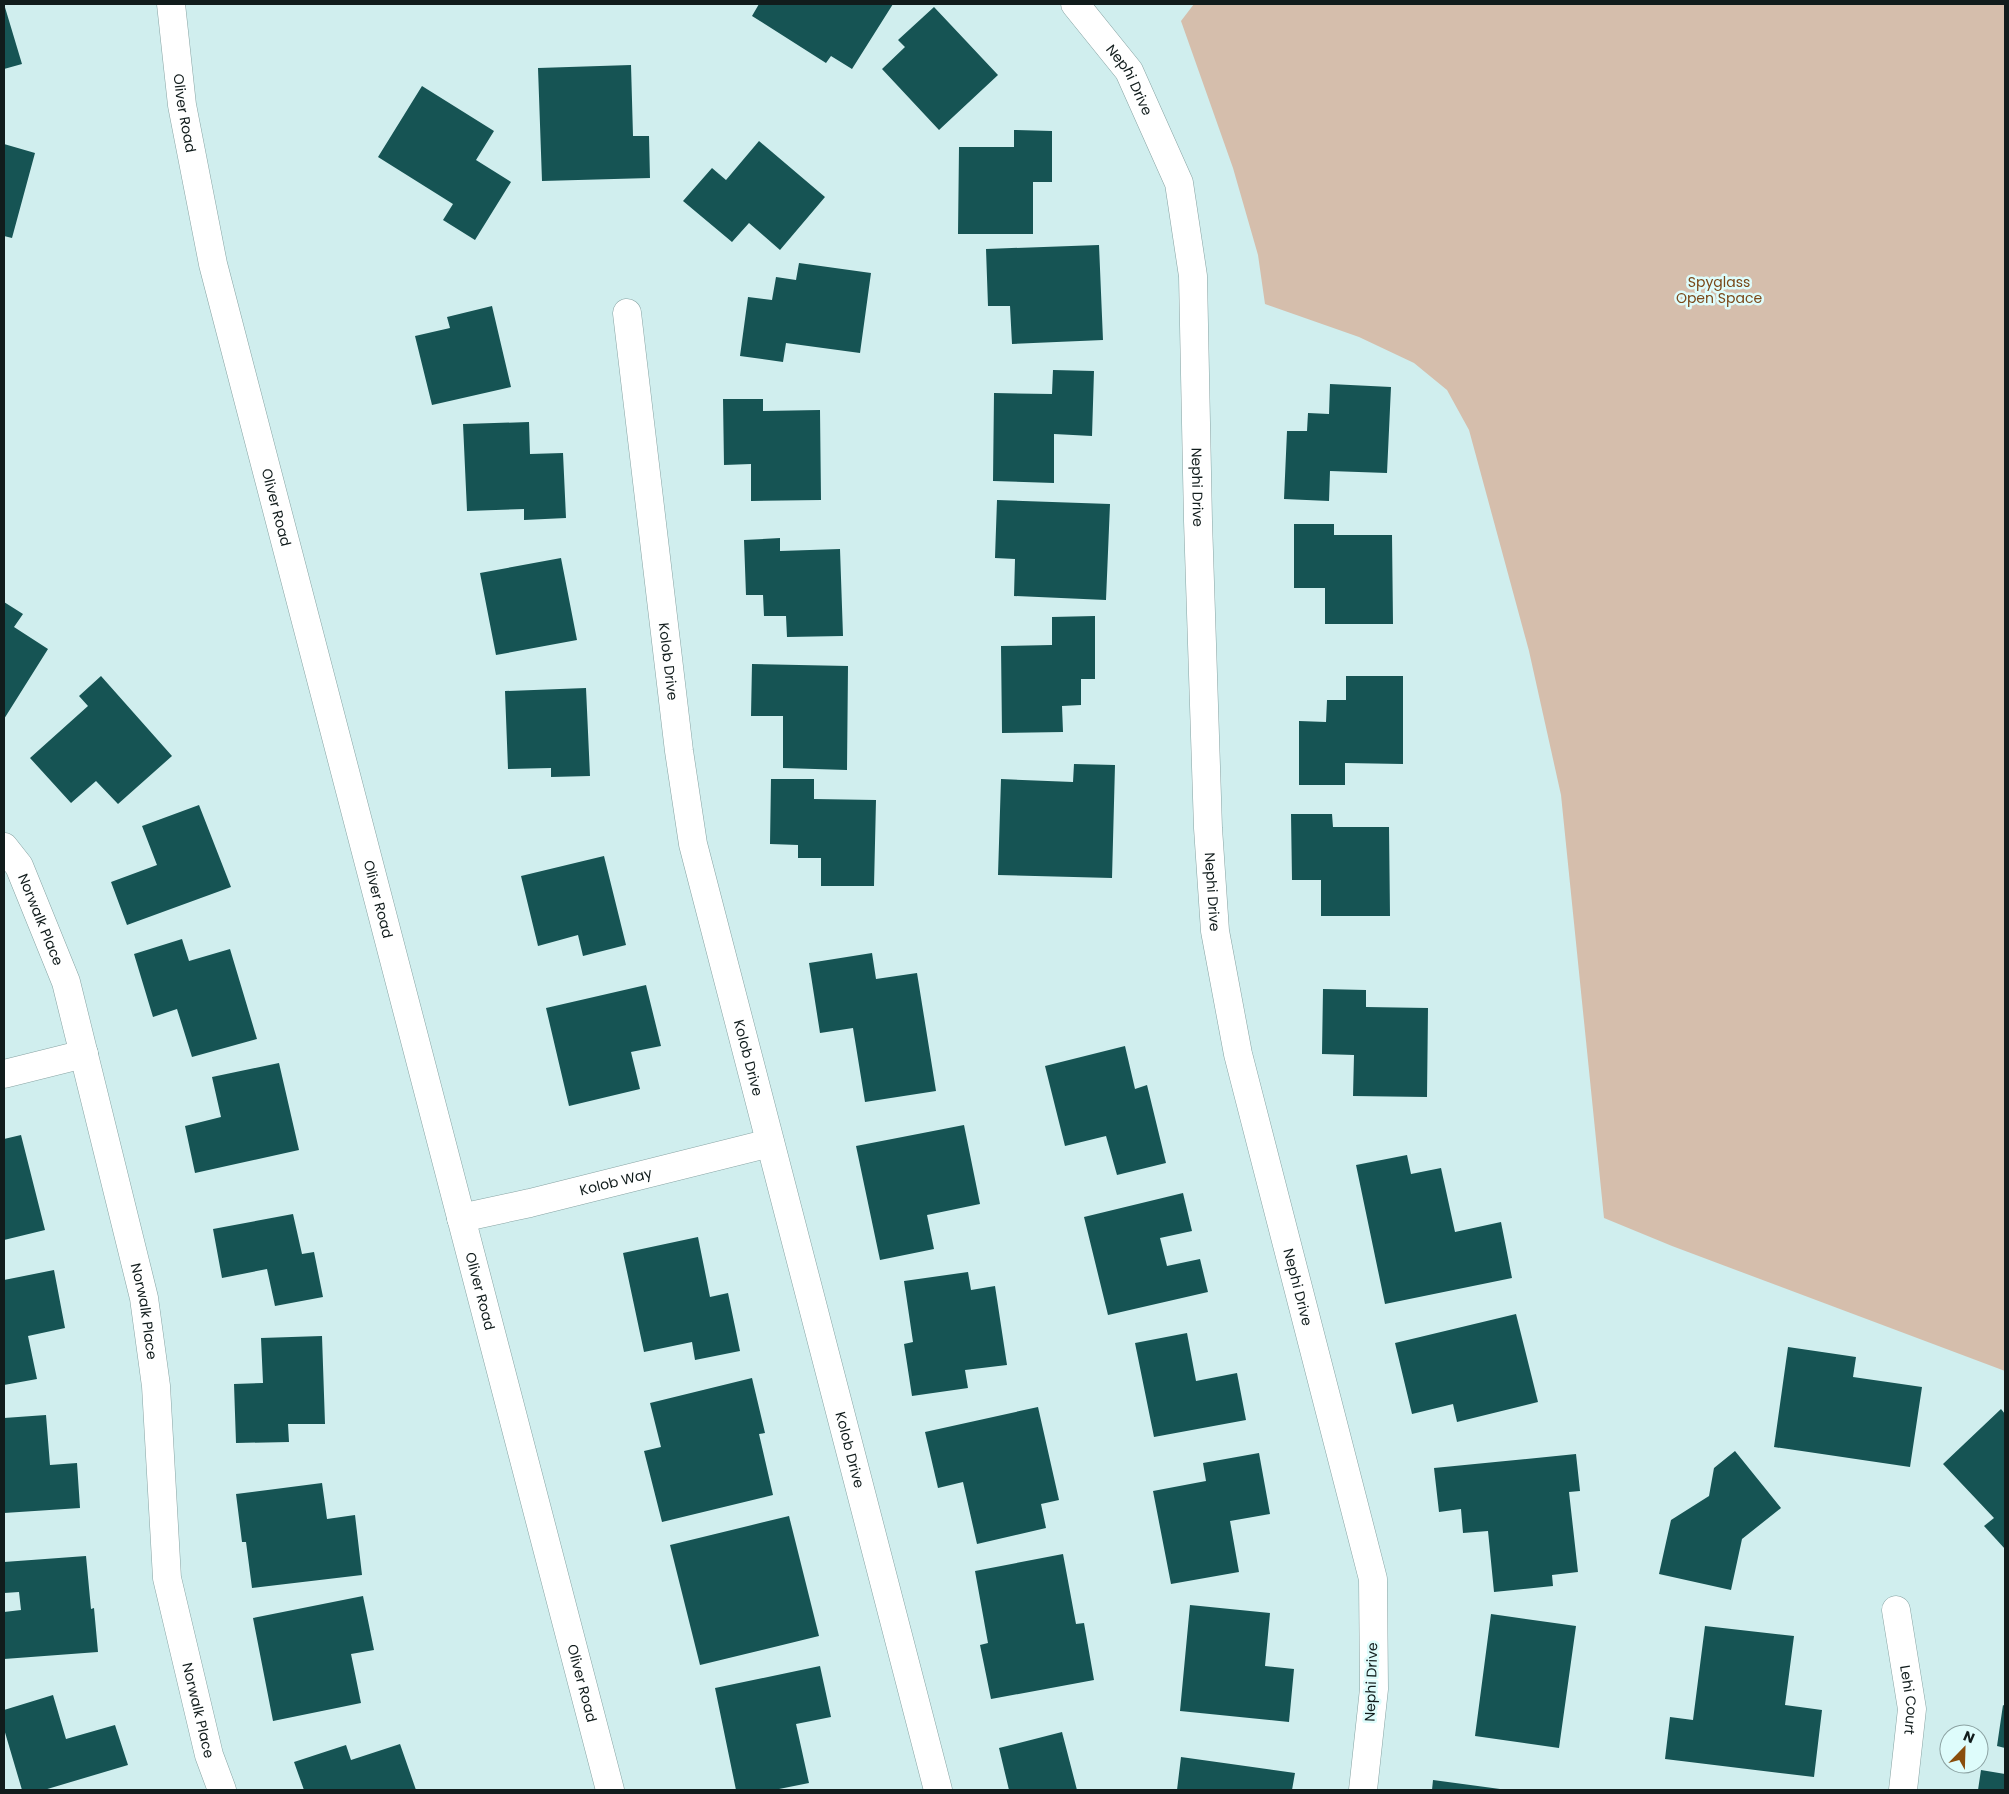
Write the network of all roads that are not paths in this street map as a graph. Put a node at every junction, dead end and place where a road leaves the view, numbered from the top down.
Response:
1 (171, 4) edge
2 (1075, 4) edge
3 (627, 313) dead end
4 (4, 847) edge
5 (84, 1054) junction
6 (4, 1074) edge
7 (770, 1143) junction
8 (461, 1218) junction
9 (1896, 1610) dead end
10 (222, 1790) edge
11 (610, 1790) edge
12 (938, 1790) edge
13 (1363, 1790) edge
14 (1903, 1790) edge

1 - 8 street, Oliver Road
2 - 13 street, Nephi Drive
3 - 7 street, Kolob Drive
4 - 5 street, Norwalk Place
5 - 6 street
5 - 10 street, Norwalk Place
7 - 8 street, Kolob Way
7 - 12 street, Kolob Drive
8 - 11 street, Oliver Road
9 - 14 street, Lehi Court

